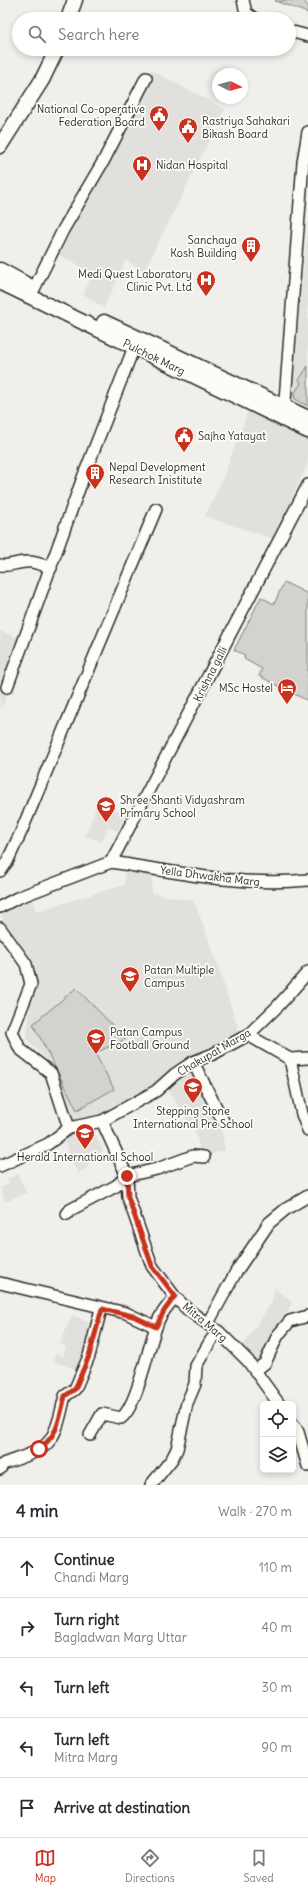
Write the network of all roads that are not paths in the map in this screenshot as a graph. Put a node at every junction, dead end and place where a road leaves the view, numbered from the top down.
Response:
1 (75, 0) edge
2 (243, 0) edge
3 (71, 12) edge
4 (246, 12) edge
5 (296, 33) edge
6 (308, 36) edge
7 (54, 56) edge
8 (146, 78) dead end
9 (308, 132) edge
10 (0, 146) edge
11 (306, 162) edge
12 (0, 270) edge
13 (0, 282) edge
14 (34, 289) junction
15 (134, 347) junction
16 (284, 413) junction
17 (308, 418) edge
18 (308, 431) edge
19 (308, 485) edge
20 (156, 509) dead end
21 (0, 565) edge
22 (51, 568) junction
23 (7, 687) dead end
24 (111, 862) junction
25 (0, 871) edge
26 (308, 880) edge
27 (0, 907) edge
28 (0, 928) edge
29 (308, 972) edge
30 (248, 1035) junction
31 (308, 1058) edge
32 (290, 1060) junction
33 (193, 1062) junction
34 (223, 1121) dead end
35 (102, 1122) junction
36 (69, 1128) junction
37 (308, 1130) edge
38 (204, 1157) dead end
39 (0, 1166) edge
40 (127, 1176) junction
41 (308, 1196) edge
42 (67, 1214) dead end
43 (0, 1283) edge
44 (175, 1296) junction
45 (102, 1309) junction
46 (308, 1316) edge
47 (208, 1323) junction
48 (156, 1327) junction
49 (219, 1332) junction
50 (256, 1370) junction
51 (277, 1401) edge
52 (296, 1429) edge
53 (90, 1435) dead end
54 (308, 1466) edge
55 (0, 1469) edge
56 (151, 1485) edge

1 - 3 main road
2 - 4 street
5 - 6 street
7 - 10 main road
8 - 14 street
9 - 11 street
11 - 16 street
12 - 14 main road, Pulchok Marg
13 - 15 main road, Pulchok Marg
14 - 16 main road, Pulchok Marg
15 - 16 main road, Pulchok Marg
15 - 22 street
16 - 17 main road, Pulchok Marg
16 - 18 main road, Pulchok Marg
19 - 24 street, Krishna galli
20 - 25 street
21 - 22 street
22 - 23 street
24 - 26 street, Yella Dhwakha Marg
24 - 27 street
28 - 36 street
29 - 30 street, Chakupat Marga
30 - 32 street
30 - 33 street, Chakupat Marga
31 - 32 street
32 - 37 street
33 - 34 street
33 - 35 street, Chakupat Marga
35 - 36 street, Chakupat Marga
35 - 40 street, Mitra Marg
36 - 39 street, Chakupat Marga
38 - 40 street
40 - 42 street
40 - 44 street, Mitra Marg
41 - 47 street
43 - 45 street
44 - 47 street, Mitra Marg
44 - 48 street
45 - 48 street
45 - 55 street
46 - 50 street
47 - 49 street, Mitra Marg
48 - 53 street
49 - 50 street, Mitra Marg
49 - 56 street
50 - 51 street, Mitra Marg
52 - 54 street

